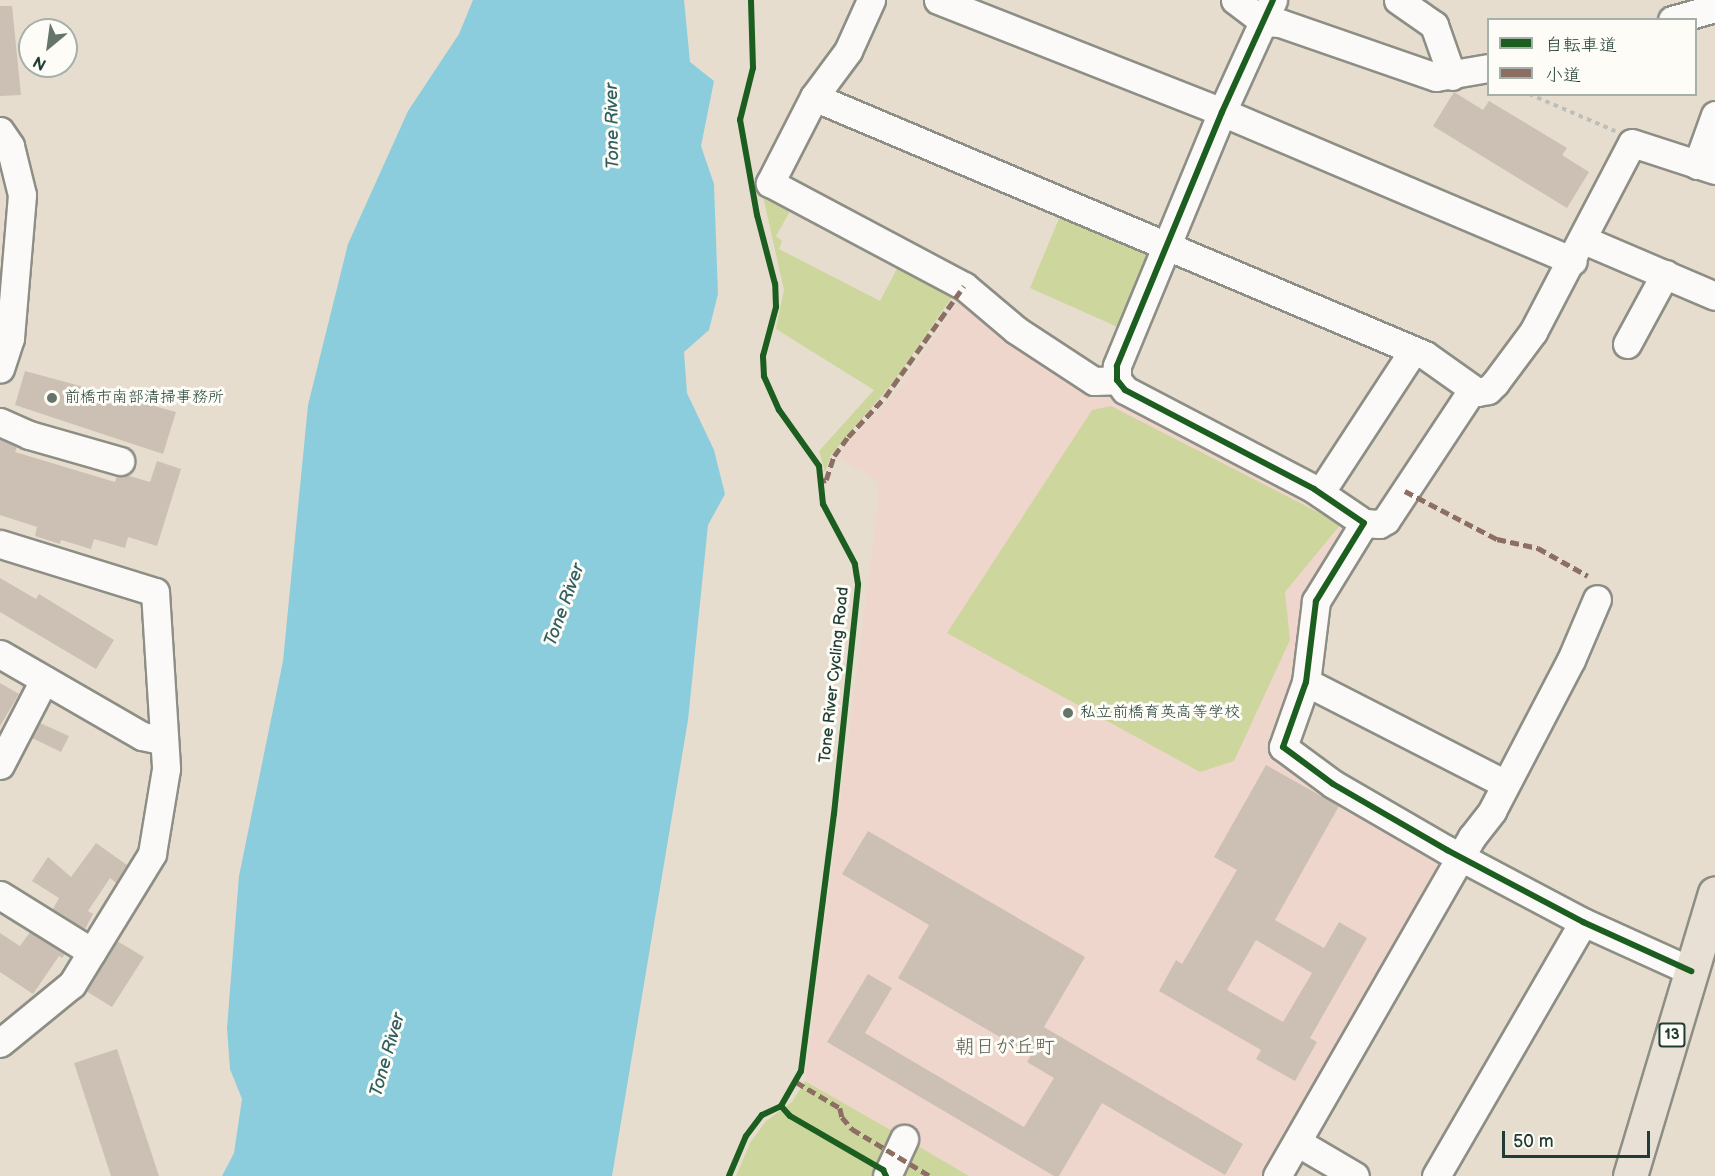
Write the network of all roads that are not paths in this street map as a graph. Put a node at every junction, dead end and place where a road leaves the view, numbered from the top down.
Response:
1 (871, 0) edge
2 (939, 0) edge
3 (1235, 0) edge
4 (1398, 0) edge
5 (1715, 9) edge
6 (1269, 11) edge
7 (1680, 18) edge
8 (1487, 68) edge
9 (1452, 76) junction
10 (814, 97) junction
11 (1222, 112) junction
12 (1715, 115) edge
13 (0, 131) edge
14 (1706, 168) edge
15 (1168, 246) junction
16 (1578, 251) junction
17 (5, 253) edge
18 (1665, 274) junction
19 (1715, 297) edge
20 (1628, 344) dead end
21 (1413, 351) junction
22 (0, 368) edge
23 (1117, 380) junction
24 (1472, 390) junction
25 (0, 422) edge
26 (120, 461) dead end
27 (1320, 493) junction
28 (1364, 523) junction
29 (0, 544) edge
30 (1597, 599) dead end
31 (0, 654) edge
32 (44, 680) junction
33 (1306, 682) junction
34 (161, 740) junction
35 (0, 765) edge
36 (1505, 784) junction
37 (1461, 856) junction
38 (1715, 893) edge
39 (0, 895) edge
40 (1583, 922) junction
41 (92, 952) junction
42 (1691, 971) junction
43 (0, 1043) edge
44 (904, 1138) dead end
45 (1297, 1142) junction
46 (887, 1176) edge
47 (1277, 1176) edge
48 (1355, 1176) edge
49 (1436, 1176) edge
50 (1630, 1176) edge

1 - 10 street
2 - 11 street
3 - 6 street
4 - 9 street
5 - 7 street
6 - 9 street
6 - 11 street
8 - 9 street
10 - 15 street
10 - 23 street
11 - 15 street
11 - 16 street
12 - 14 street
13 - 17 street
14 - 16 street
15 - 21 street
15 - 23 street
16 - 18 street
16 - 24 street
17 - 22 street
18 - 19 street
18 - 20 street
21 - 24 street
21 - 27 street
23 - 27 street
24 - 28 street
25 - 26 street
27 - 28 street
28 - 33 street
29 - 34 street
30 - 36 street
31 - 32 street
32 - 34 street
32 - 35 street
33 - 36 street
33 - 37 street
34 - 41 street
36 - 37 street
37 - 40 street
37 - 45 street
38 - 42 main road, 13
39 - 41 street
40 - 42 street
40 - 49 street
41 - 43 street
42 - 50 main road, 13
44 - 46 street
45 - 47 street
45 - 48 street

